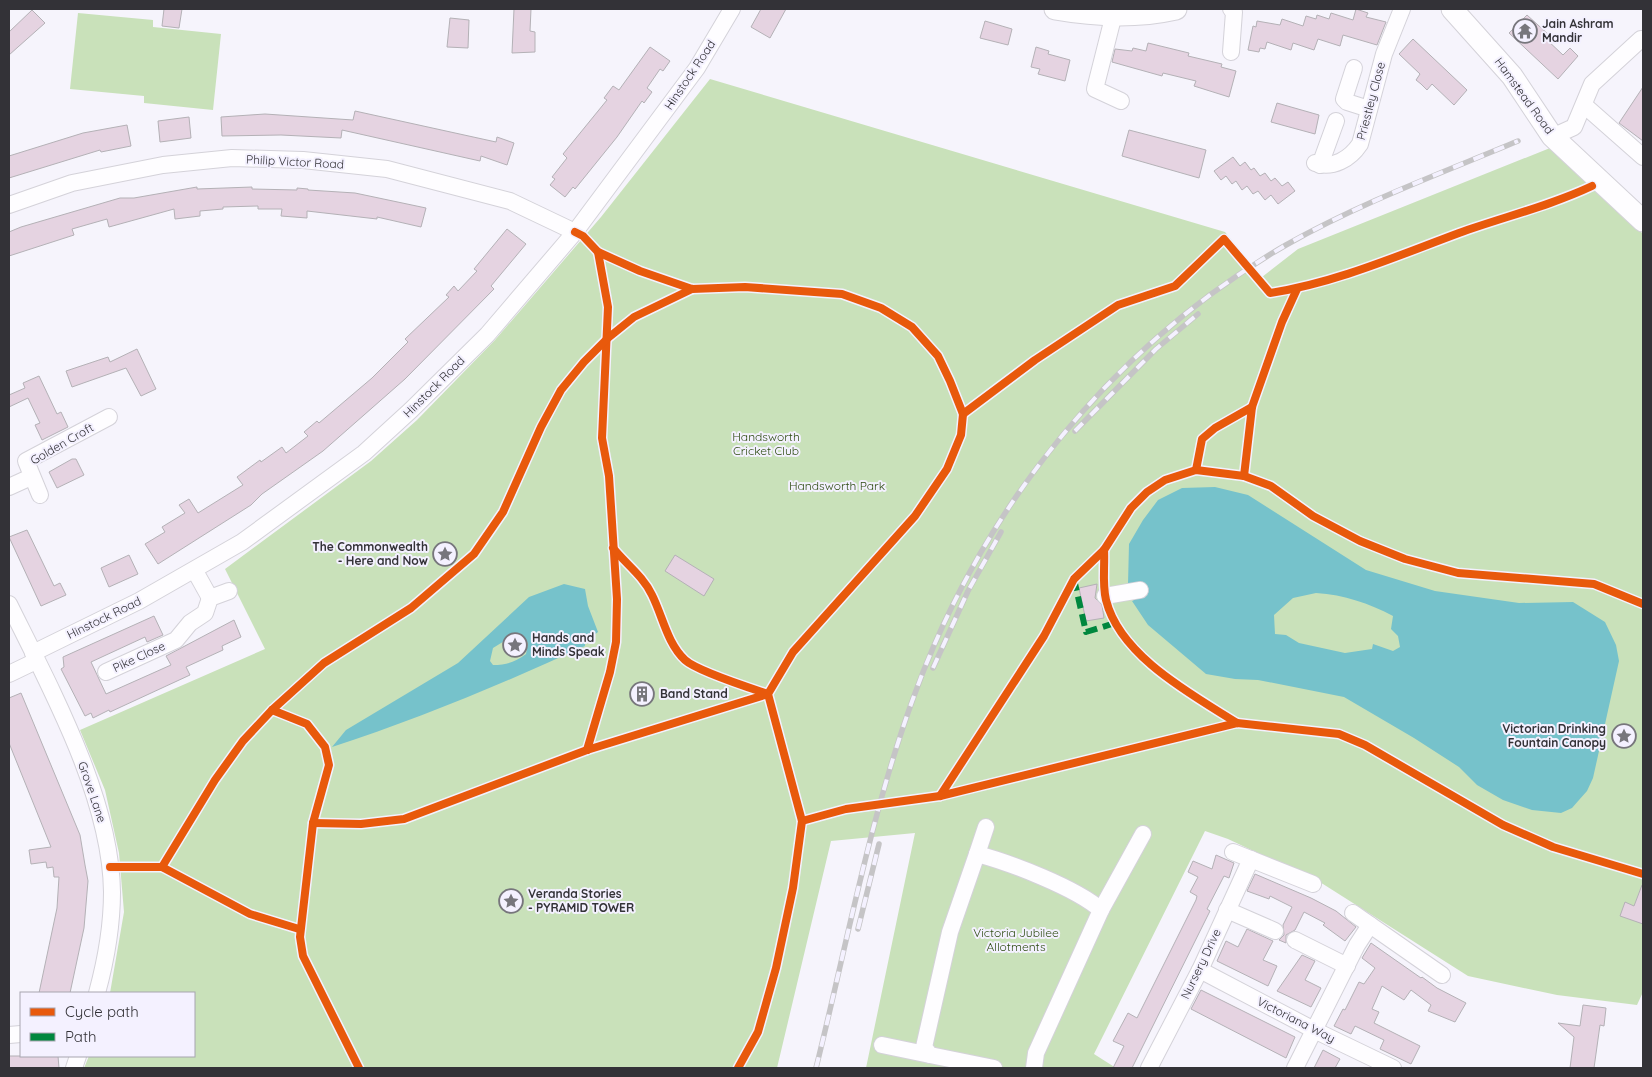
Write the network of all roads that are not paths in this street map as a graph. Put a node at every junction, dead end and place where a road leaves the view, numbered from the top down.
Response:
1 (732, 9) edge
2 (1056, 9) edge
3 (1176, 9) edge
4 (1232, 9) edge
5 (1402, 9) edge
6 (1452, 9) edge
7 (1114, 14) junction
8 (1641, 39) dead end
9 (1231, 52) dead end
10 (1354, 68) dead end
11 (1121, 101) dead end
12 (1584, 105) junction
13 (1369, 109) junction
14 (1336, 121) dead end
15 (1552, 137) junction
16 (1643, 157) edge
17 (9, 205) edge
18 (1643, 221) edge
19 (574, 232) junction
20 (109, 417) dead end
21 (31, 477) junction
22 (9, 487) edge
23 (40, 495) dead end
24 (195, 571) junction
25 (1140, 590) dead end
26 (230, 591) dead end
27 (1105, 596) dead end
28 (210, 598) junction
29 (9, 604) edge
30 (35, 657) junction
31 (106, 672) dead end
32 (9, 674) edge
33 (986, 827) dead end
34 (1143, 834) dead end
35 (1233, 852) dead end
36 (978, 854) junction
37 (1251, 859) junction
38 (1313, 884) dead end
39 (1101, 910) junction
40 (1227, 910) junction
41 (1353, 913) dead end
42 (1370, 924) junction
43 (1275, 931) dead end
44 (1295, 940) dead end
45 (1347, 966) junction
46 (1200, 970) junction
47 (1442, 975) dead end
48 (97, 992) edge
49 (1314, 1030) junction
50 (882, 1045) dead end
51 (930, 1055) junction
52 (994, 1068) edge
53 (1034, 1068) edge
54 (1149, 1068) edge
55 (1295, 1068) edge
56 (1393, 1068) edge

1 - 19 street, Hinstock Road
2 - 7 main road
3 - 7 main road
4 - 9 street
5 - 13 street, Priestley Close
6 - 15 main road, Hamstead Road
7 - 11 street
8 - 12 street
10 - 13 street
12 - 15 street
12 - 16 street
13 - 14 street, Priestley Close
15 - 18 main road, Hamstead Road
17 - 19 street, Philip Victor Road
19 - 24 street, Hinstock Road
20 - 21 street, Golden Croft
21 - 22 street, Golden Croft
21 - 23 street, Golden Croft
24 - 28 street
24 - 30 street, Hinstock Road
25 - 27 street
26 - 28 street
28 - 31 street, Pike Close
29 - 30 street, Grove Lane
30 - 32 street, Hinstock Road
30 - 48 street, Grove Lane
33 - 36 street
34 - 39 street
35 - 37 street
36 - 39 street
36 - 51 street
37 - 38 street
37 - 40 street, Nursery Drive
39 - 53 street
40 - 43 street
40 - 46 street, Nursery Drive
41 - 42 street
42 - 45 street
42 - 47 street
44 - 45 street
45 - 49 street
46 - 49 street, Victoriana Way
46 - 54 street, Nursery Drive
49 - 55 street
49 - 56 street, Victoriana Way
50 - 51 street
51 - 52 street

